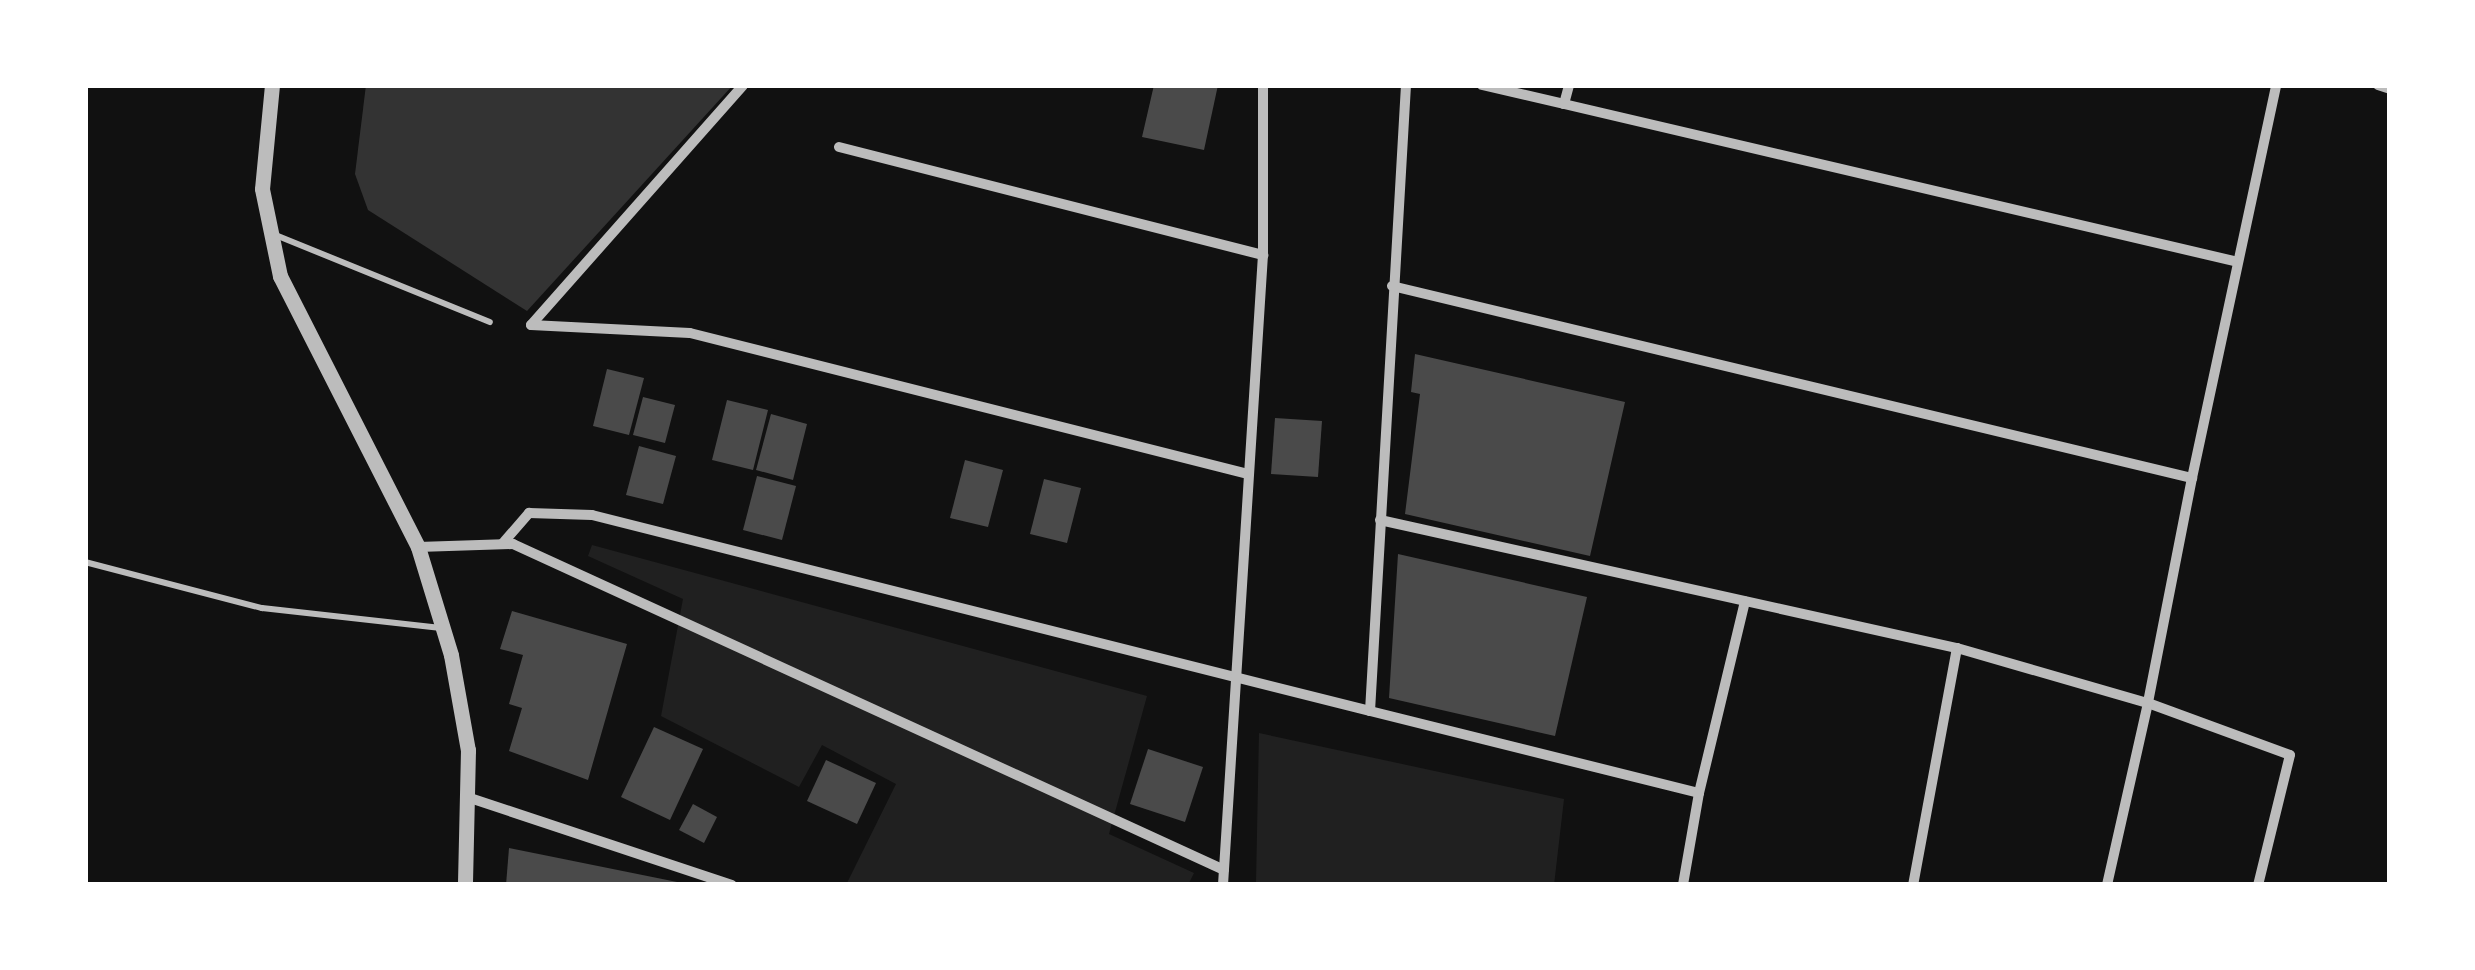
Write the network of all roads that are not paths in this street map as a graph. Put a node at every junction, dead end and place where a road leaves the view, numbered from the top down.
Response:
1 (272, 85) edge
2 (743, 85) edge
3 (1263, 85) edge
4 (1406, 85) edge
5 (1482, 85) edge
6 (1569, 85) edge
7 (2276, 85) edge
8 (2378, 85) edge
9 (2390, 89) edge
10 (1564, 104) junction
11 (839, 147) dead end
12 (269, 232) junction
13 (1263, 254) junction
14 (2238, 262) junction
15 (1392, 286) junction
16 (490, 322) dead end
17 (1248, 474) junction
18 (2192, 478) junction
19 (1380, 520) junction
20 (503, 543) junction
21 (418, 547) junction
22 (85, 562) edge
23 (1745, 601) junction
24 (442, 628) junction
25 (1957, 648) junction
26 (1235, 674) junction
27 (2148, 703) junction
28 (1370, 711) junction
29 (1699, 793) junction
30 (470, 798) junction
31 (1224, 870) junction
32 (465, 885) edge
33 (732, 885) edge
34 (1223, 885) edge
35 (1683, 885) edge
36 (1913, 885) edge
37 (2108, 885) edge
38 (2258, 885) edge

1 - 12 street
2 - 17 street
3 - 13 street
4 - 15 street
5 - 10 street
6 - 10 street
7 - 14 street
8 - 9 street
10 - 14 street
11 - 13 street
12 - 16 lane
12 - 21 street
13 - 17 street
14 - 18 street
15 - 18 street
15 - 19 street
17 - 26 street
18 - 27 street
19 - 23 street
19 - 28 street
20 - 21 street
20 - 26 street
20 - 31 street
21 - 24 street
22 - 24 lane
23 - 25 street
23 - 29 street
24 - 30 street
25 - 27 street
25 - 36 street
26 - 28 street
26 - 31 street
27 - 37 street
27 - 38 street
28 - 29 street
29 - 35 street
30 - 32 street
30 - 33 street
31 - 34 street

